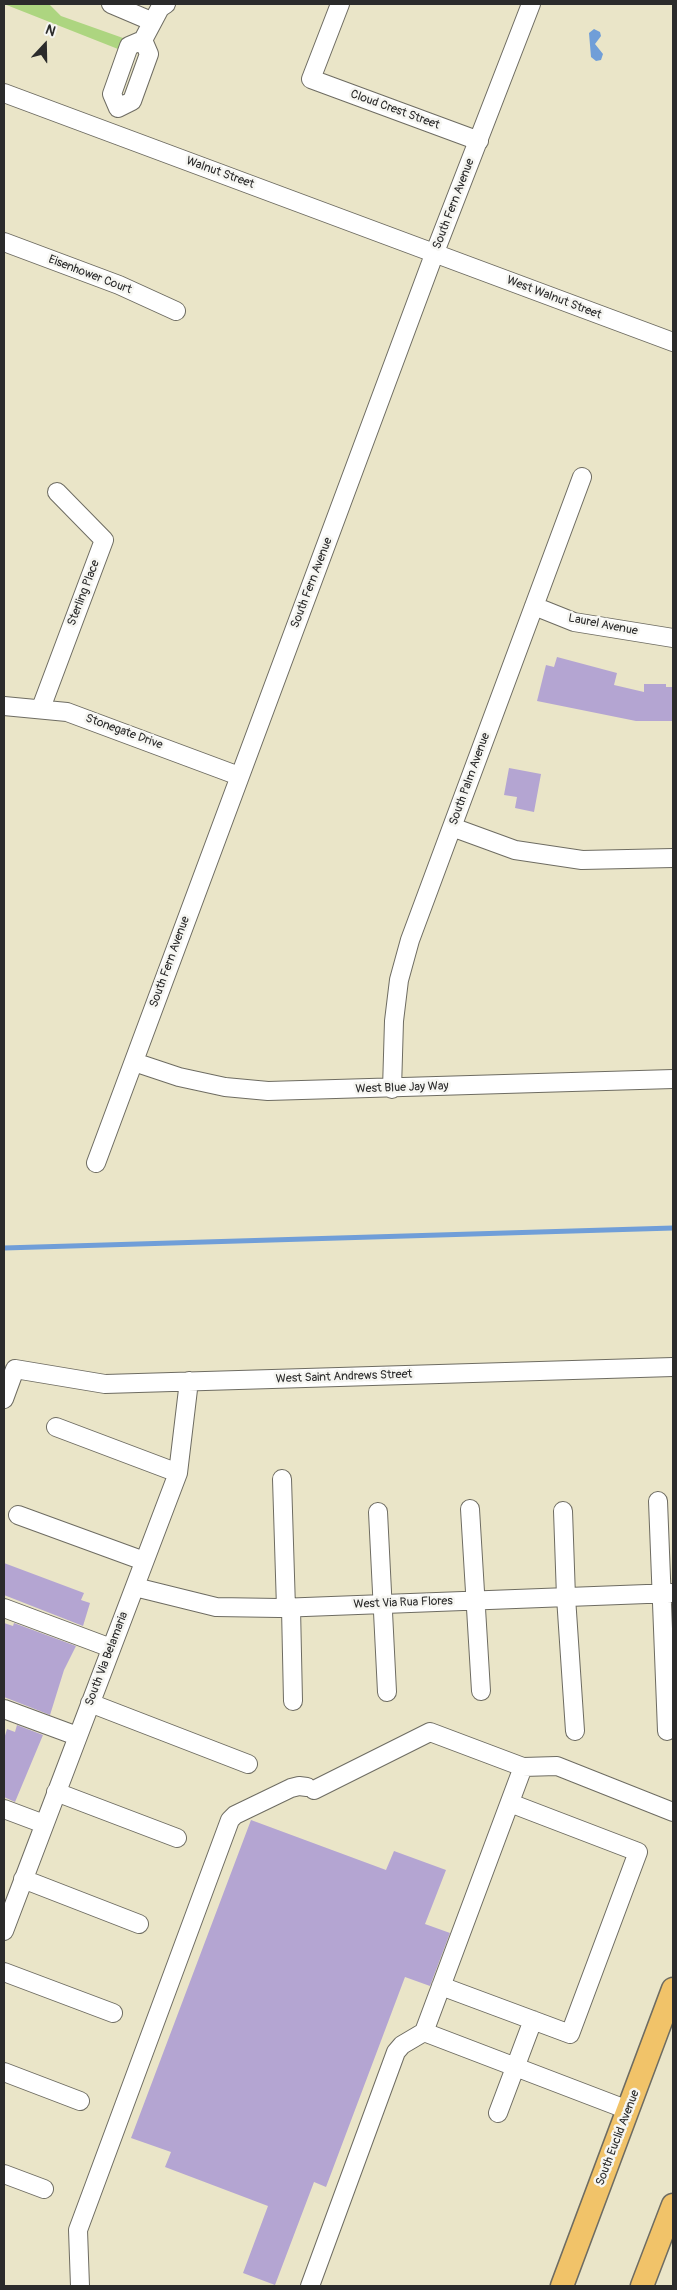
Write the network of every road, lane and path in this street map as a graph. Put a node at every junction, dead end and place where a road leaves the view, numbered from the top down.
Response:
1 (111, 4) edge
2 (166, 4) edge
3 (340, 4) edge
4 (531, 4) edge
5 (151, 21) junction
6 (4, 93) edge
7 (109, 131) junction
8 (479, 141) junction
9 (4, 242) edge
10 (435, 252) junction
11 (176, 312) dead end
12 (673, 342) edge
13 (582, 477) dead end
14 (56, 492) dead end
15 (534, 606) junction
16 (673, 638) edge
17 (4, 706) edge
18 (41, 708) junction
19 (239, 776) junction
20 (452, 828) junction
21 (673, 858) edge
22 (134, 1062) junction
23 (673, 1079) edge
24 (392, 1089) junction
25 (96, 1164) dead end
26 (673, 1367) edge
27 (190, 1381) junction
28 (4, 1399) edge
29 (56, 1427) dead end
30 (178, 1473) junction
31 (282, 1478) dead end
32 (658, 1501) dead end
33 (470, 1509) dead end
34 (563, 1511) dead end
35 (378, 1512) dead end
36 (18, 1515) dead end
37 (144, 1561) junction
38 (135, 1587) junction
39 (667, 1593) edge
40 (566, 1597) junction
41 (475, 1600) junction
42 (383, 1604) junction
43 (4, 1608) edge
44 (289, 1608) junction
45 (111, 1648) junction
46 (481, 1691) dead end
47 (387, 1692) dead end
48 (293, 1700) dead end
49 (90, 1704) junction
50 (4, 1709) edge
51 (667, 1731) dead end
52 (575, 1732) dead end
53 (77, 1736) junction
54 (248, 1764) dead end
55 (523, 1767) junction
56 (56, 1792) junction
57 (510, 1803) junction
58 (4, 1809) edge
59 (673, 1812) edge
60 (44, 1824) junction
61 (177, 1838) dead end
62 (24, 1879) junction
63 (10, 1894) edge
64 (139, 1924) dead end
65 (4, 1931) edge
66 (4, 1972) edge
67 (441, 1986) junction
68 (673, 1989) edge
69 (112, 2013) dead end
70 (533, 2020) junction
71 (424, 2032) junction
72 (516, 2067) junction
73 (4, 2072) edge
74 (80, 2101) dead end
75 (628, 2110) junction
76 (498, 2113) dead end
77 (4, 2174) edge
78 (44, 2189) dead end
79 (673, 2205) edge
80 (80, 2286) edge
81 (310, 2286) edge
82 (562, 2286) edge
83 (642, 2286) edge

1 - 5 street
2 - 5 street
3 - 8 street, Cloud Crest Street
4 - 8 street, South Fern Avenue
5 - 7 street
6 - 7 street, Walnut Street
7 - 10 street, Walnut Street
8 - 10 street, South Fern Avenue
9 - 11 street, Eisenhower Court
10 - 12 street, West Walnut Street
10 - 19 street, South Fern Avenue
13 - 15 street, South Palm Avenue
14 - 18 street, Sterling Place
15 - 16 street, Laurel Avenue
15 - 20 street, South Palm Avenue
17 - 18 street, Stonegate Drive
18 - 19 street, Stonegate Drive
19 - 22 street, South Fern Avenue
20 - 21 street
20 - 24 street, South Palm Avenue
22 - 24 street, West Blue Jay Way
22 - 25 street, South Fern Avenue
23 - 24 street, West Blue Jay Way
26 - 27 street, West Saint Andrews Street
27 - 28 street, West Saint Andrews Street
27 - 30 street, South Via Belamaria
29 - 30 street
30 - 37 street, South Via Belamaria
31 - 44 street
32 - 39 street
33 - 41 street
34 - 40 street
35 - 42 street
36 - 37 street
37 - 38 street, South Via Belamaria
38 - 44 street, West Via Rua Flores
38 - 45 street, South Via Belamaria
39 - 40 street, West Via Rua Flores
39 - 51 street
40 - 41 street, West Via Rua Flores
40 - 52 street
41 - 42 street, West Via Rua Flores
41 - 46 street
42 - 44 street, West Via Rua Flores
42 - 47 street
43 - 45 street
44 - 48 street
45 - 49 street, South Via Belamaria
49 - 53 street, South Via Belamaria
49 - 54 street
50 - 53 street
53 - 56 street, South Via Belamaria
55 - 57 street
55 - 59 street
55 - 80 street
56 - 60 street, South Via Belamaria
56 - 61 street
57 - 67 street
57 - 70 street
58 - 60 street
60 - 62 street, South Via Belamaria
62 - 63 street, South Via Belamaria
62 - 64 street
63 - 65 street, South Via Belamaria
66 - 69 street
67 - 70 street
67 - 71 street
68 - 75 main road, South Euclid Avenue
70 - 72 street
71 - 72 street
71 - 81 street
72 - 75 street
72 - 76 street
73 - 74 street
75 - 82 main road, South Euclid Avenue
77 - 78 street
79 - 83 main road

